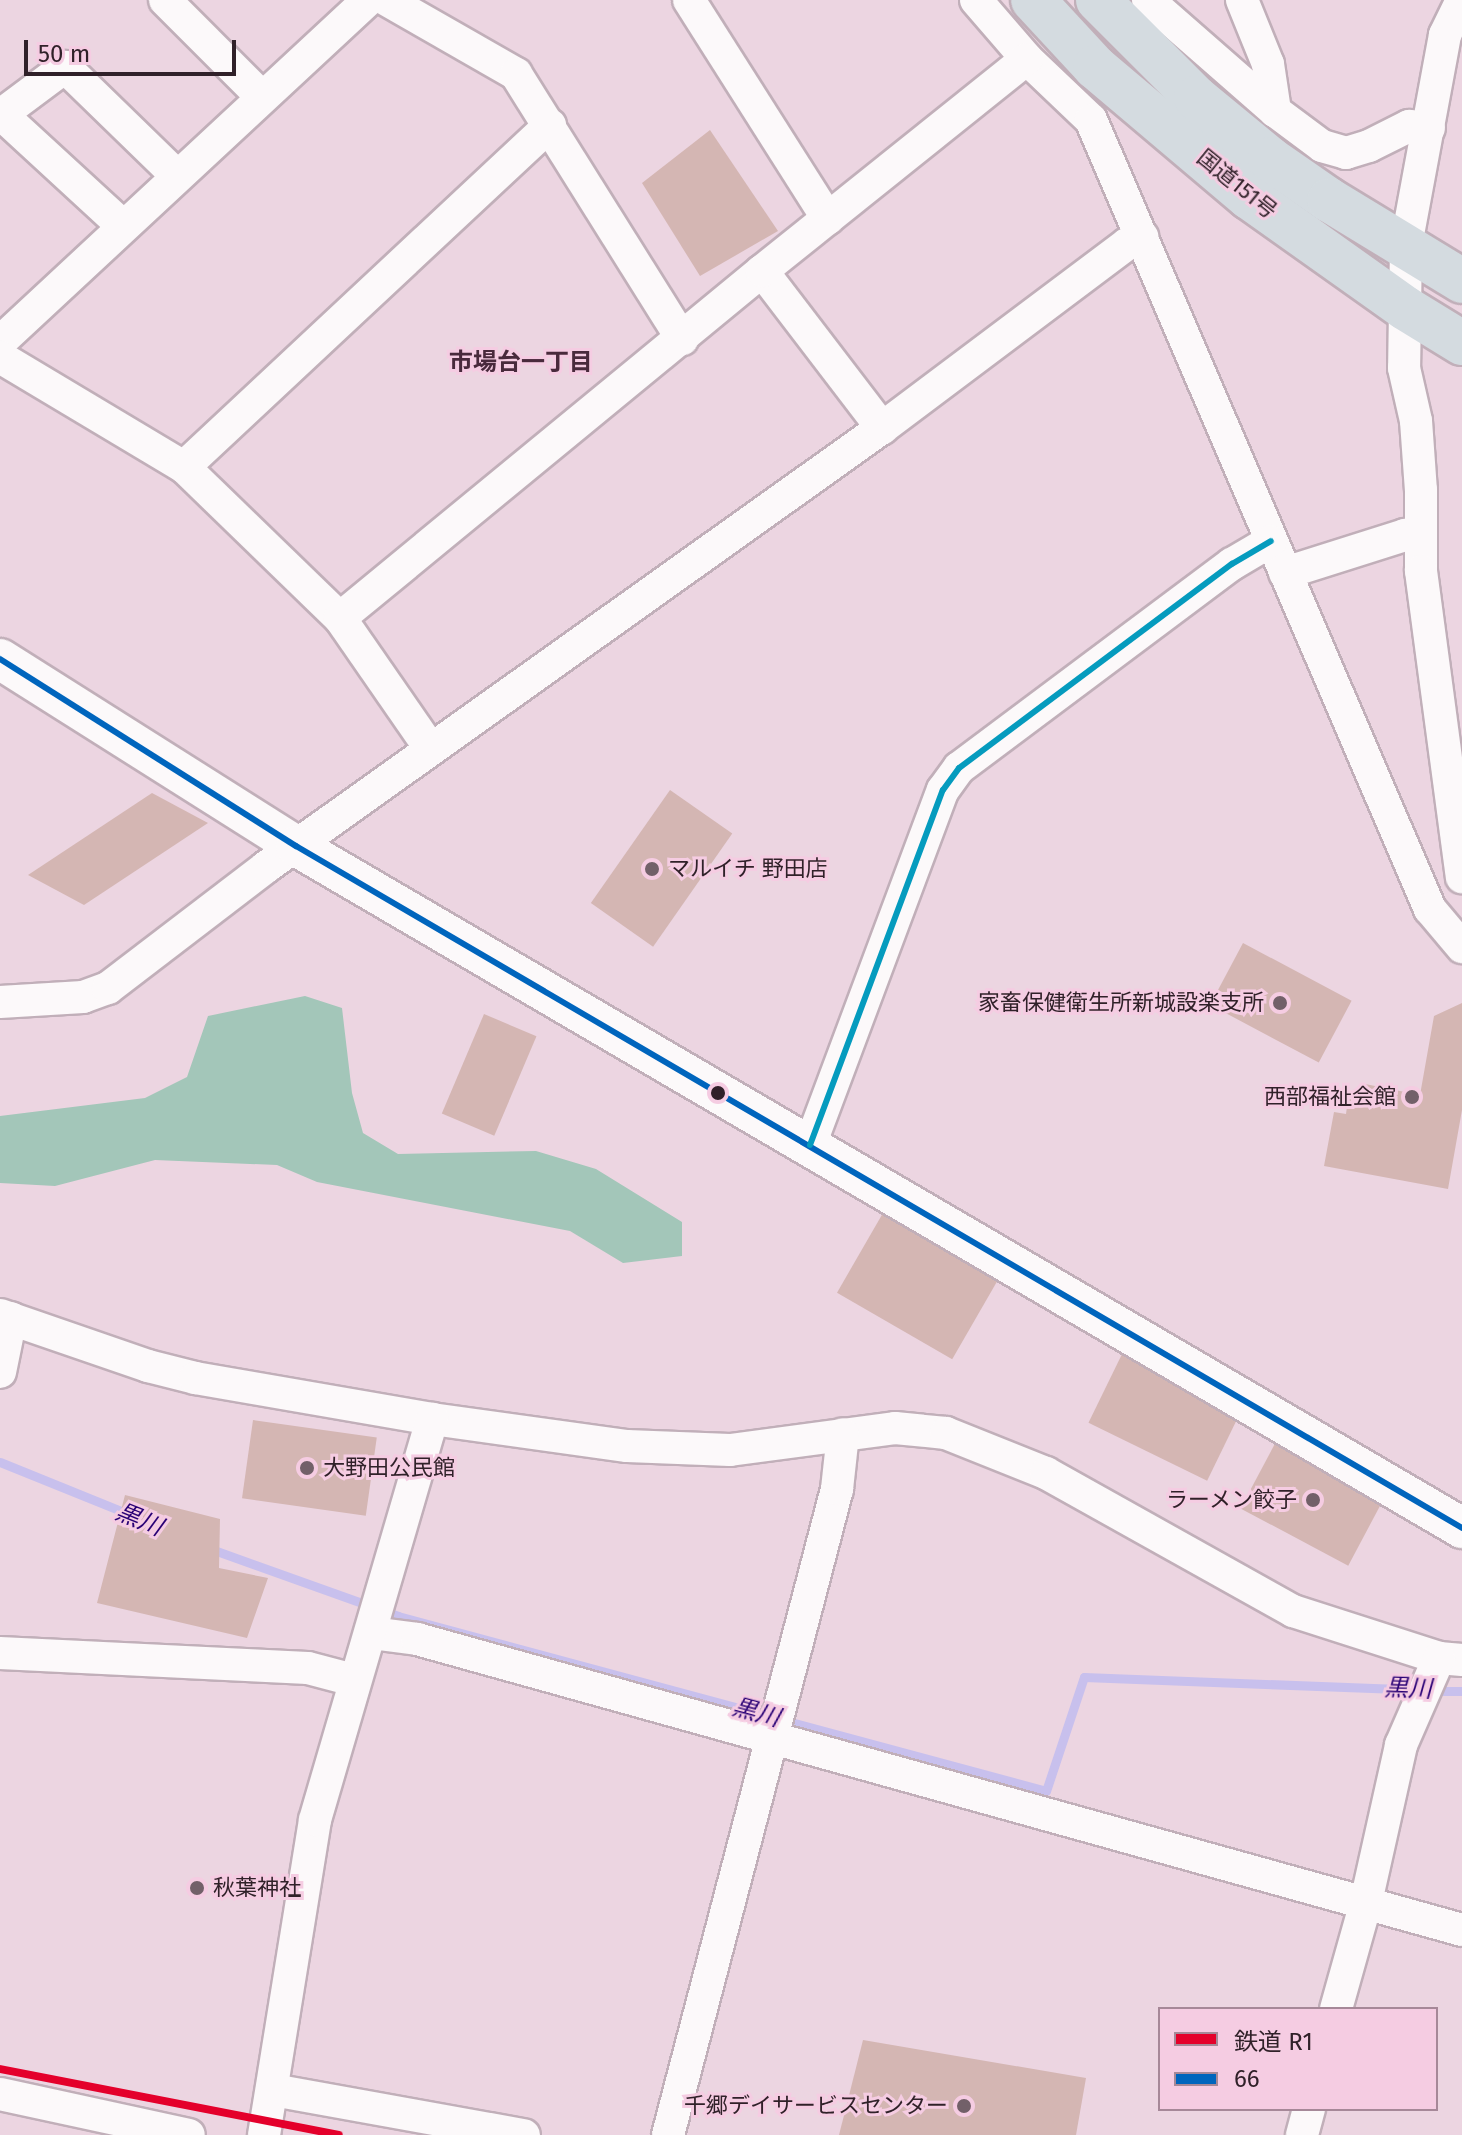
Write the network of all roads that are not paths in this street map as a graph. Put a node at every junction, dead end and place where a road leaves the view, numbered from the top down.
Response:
1 (165, 0) edge
2 (368, 0) edge
3 (387, 0) edge
4 (689, 0) edge
5 (976, 0) edge
6 (1033, 0) edge
7 (1098, 0) edge
8 (1148, 0) edge
9 (1242, 0) edge
10 (1462, 0) edge
11 (1027, 59) junction
12 (261, 96) junction
13 (1275, 111) junction
14 (1, 114) edge
15 (550, 125) junction
16 (1429, 128) junction
17 (176, 175) junction
18 (828, 219) junction
19 (122, 225) junction
20 (1142, 237) junction
21 (1406, 246) junction
22 (762, 271) junction
23 (1462, 281) edge
24 (1405, 308) junction
25 (682, 339) junction
26 (0, 342) edge
27 (1462, 343) edge
28 (0, 357) edge
29 (882, 428) junction
30 (184, 467) junction
31 (1421, 534) junction
32 (1271, 541) junction
33 (1285, 573) junction
34 (340, 618) junction
35 (0, 659) edge
36 (430, 748) junction
37 (296, 846) junction
38 (1462, 877) edge
39 (1462, 947) edge
40 (0, 1002) edge
41 (810, 1145) junction
42 (6, 1317) edge
43 (0, 1372) edge
44 (432, 1419) junction
45 (843, 1434) junction
46 (1462, 1528) edge
47 (372, 1630) junction
48 (0, 1653) edge
49 (1445, 1664) edge
50 (353, 1680) junction
51 (771, 1738) junction
52 (1366, 1902) junction
53 (1462, 1930) edge
54 (1337, 2007) edge
55 (273, 2090) junction
56 (0, 2094) edge
57 (1308, 2111) edge
58 (189, 2135) edge
59 (264, 2135) edge
60 (524, 2135) edge
61 (668, 2135) edge
62 (1302, 2135) edge

1 - 12 street
2 - 12 street
3 - 15 street
4 - 18 street
5 - 11 street
6 - 24 highway, 国道151号
7 - 21 highway, 国道151号
8 - 13 street
9 - 13 street
10 - 16 street
11 - 18 street
11 - 20 street
12 - 17 street
13 - 16 street
14 - 17 street
14 - 19 street
15 - 25 street
15 - 30 street
16 - 21 street
17 - 19 street
18 - 22 street
19 - 26 street
20 - 29 street
20 - 32 street
21 - 23 highway, 国道151号
21 - 24 street
22 - 25 street
22 - 29 street
24 - 27 highway, 国道151号
24 - 31 street
25 - 34 street
28 - 30 street
29 - 36 street
30 - 34 street
31 - 33 street
31 - 38 street
32 - 33 street
32 - 41 street
33 - 39 street
34 - 36 street
35 - 37 street
36 - 37 street
37 - 40 street
37 - 41 street
41 - 46 street
42 - 43 street
42 - 44 street
44 - 45 street
44 - 47 street
45 - 49 street
45 - 51 street
47 - 50 street
47 - 51 street
48 - 50 street
49 - 52 street
50 - 55 street
51 - 52 street
51 - 61 street
52 - 53 street
52 - 54 street
55 - 59 street
55 - 60 street
56 - 58 street
57 - 62 street

